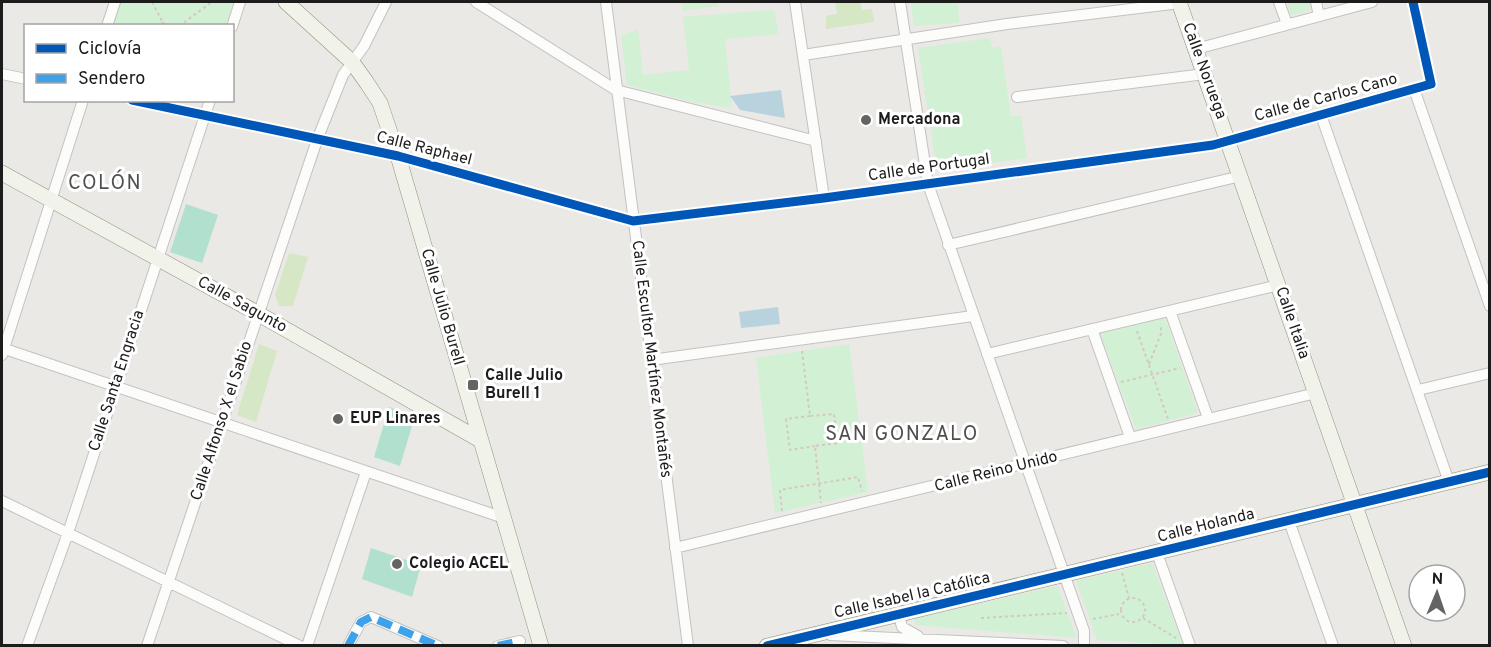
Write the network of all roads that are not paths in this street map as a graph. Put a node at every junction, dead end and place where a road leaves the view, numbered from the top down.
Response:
1 (115, 2) edge
2 (240, 2) edge
3 (286, 2) edge
4 (386, 2) edge
5 (476, 2) edge
6 (606, 2) edge
7 (795, 2) edge
8 (900, 2) edge
9 (1179, 2) edge
10 (1279, 2) edge
11 (1316, 2) edge
12 (1372, 2) edge
13 (1413, 2) edge
14 (1320, 16) junction
15 (108, 24) edge
16 (233, 24) edge
17 (1287, 24) junction
18 (904, 40) junction
19 (1196, 49) junction
20 (803, 55) junction
21 (352, 62) junction
22 (2, 74) edge
23 (1205, 74) junction
24 (24, 79) edge
25 (1414, 89) junction
26 (616, 90) junction
27 (1017, 98) dead end
28 (81, 102) edge
29 (141, 102) edge
30 (209, 102) edge
31 (1321, 115) junction
32 (205, 117) junction
33 (317, 140) junction
34 (1229, 140) junction
35 (816, 141) junction
36 (398, 156) junction
37 (2, 173) edge
38 (1241, 176) junction
39 (928, 184) junction
40 (824, 198) junction
41 (50, 200) junction
42 (633, 221) junction
43 (948, 245) junction
44 (158, 258) junction
45 (1279, 285) junction
46 (1490, 306) edge
47 (1170, 311) junction
48 (257, 313) junction
49 (973, 316) junction
50 (1092, 329) junction
51 (2, 350) edge
52 (987, 354) junction
53 (651, 360) junction
54 (1490, 373) edge
55 (115, 387) junction
56 (1418, 390) junction
57 (1316, 393) junction
58 (1208, 418) junction
59 (223, 424) junction
60 (1130, 437) junction
61 (480, 440) junction
62 (1025, 465) junction
63 (366, 472) junction
64 (1490, 472) edge
65 (1449, 482) junction
66 (2, 501) edge
67 (1355, 505) junction
68 (504, 518) junction
69 (1289, 521) junction
70 (68, 533) junction
71 (675, 548) junction
72 (1157, 553) junction
73 (1064, 576) junction
74 (169, 582) junction
75 (898, 615) junction
76 (814, 634) junction
77 (921, 638) junction
78 (520, 641) dead end
79 (1009, 644) edge
80 (1186, 644) edge
81 (27, 645) edge
82 (147, 645) edge
83 (300, 645) edge
84 (307, 645) edge
85 (348, 645) edge
86 (438, 645) edge
87 (498, 645) edge
88 (542, 645) edge
89 (688, 645) edge
90 (776, 645) edge
91 (1063, 645) edge
92 (1083, 645) edge
93 (1333, 645) edge
94 (1404, 645) edge

1 - 15 street
2 - 16 street
3 - 21 street, Calle Julio Burell
4 - 21 street, Calle Alfonso X el Sabio
5 - 26 street
6 - 26 street, Calle Escultor Martínez Montañés
7 - 20 street
8 - 18 street
9 - 18 street
9 - 19 street, Calle Noruega
10 - 17 street
11 - 14 street
12 - 14 street
13 - 25 street, Calle de Carlos Cano
14 - 17 street
17 - 19 street
18 - 20 street
18 - 39 street
19 - 23 street, Calle Noruega
20 - 35 street
21 - 33 street, Calle Alfonso X el Sabio
21 - 36 street, Calle Julio Burell
22 - 24 street
23 - 27 street
23 - 34 street, Calle Noruega
25 - 31 street, Calle de Carlos Cano
25 - 46 street
26 - 35 street
26 - 42 street, Calle Escultor Martínez Montañés
28 - 41 street
29 - 32 street, Calle Raphael
30 - 32 street, Calle Santa Engracia
31 - 34 street, Calle de Carlos Cano
31 - 56 street
32 - 33 street, Calle Raphael
32 - 44 street, Calle Santa Engracia
33 - 36 street, Calle Raphael
33 - 48 street, Calle Alfonso X el Sabio
34 - 38 street, Calle Italia
34 - 39 street, Calle de Portugal
35 - 40 street
36 - 42 street, Calle Raphael
36 - 61 street, Calle Julio Burell
37 - 41 street, Calle Sagunto
38 - 43 street
38 - 45 street, Calle Italia
39 - 40 street, Calle de Portugal
39 - 43 street
40 - 42 street, Calle de Portugal
41 - 44 street, Calle Sagunto
41 - 51 street
42 - 53 street, Calle Escultor Martínez Montañés
43 - 49 street
44 - 48 street, Calle Sagunto
44 - 55 street, Calle Santa Engracia
45 - 47 street
45 - 57 street, Calle Italia
47 - 50 street
47 - 58 street
48 - 59 street, Calle Alfonso X el Sabio
48 - 61 street, Calle Sagunto
49 - 52 street
49 - 53 street
50 - 52 street
50 - 60 street
51 - 55 street
52 - 62 street
53 - 71 street, Calle Escultor Martínez Montañés
54 - 56 street
55 - 59 street
55 - 70 street, Calle Santa Engracia
56 - 65 street
57 - 58 street, Calle Reino Unido
57 - 67 street, Calle Italia
58 - 60 street, Calle Reino Unido
59 - 63 street
59 - 74 street, Calle Alfonso X el Sabio
60 - 62 street, Calle Reino Unido
61 - 68 street, Calle Julio Burell
62 - 71 street, Calle Reino Unido
62 - 73 street
63 - 68 street
63 - 84 street
64 - 65 street, Calle Holanda
65 - 67 street, Calle Holanda
66 - 70 street
67 - 69 street, Calle Holanda
67 - 94 street, Calle Italia
68 - 88 street, Calle Julio Burell
69 - 72 street, Calle Holanda
69 - 93 street
70 - 74 street
70 - 81 street, Calle Santa Engracia
71 - 89 street, Calle Escultor Martínez Montañés
72 - 73 street, Calle Holanda
72 - 80 street
73 - 75 street, Calle Isabel la Católica
73 - 92 street
74 - 82 street, Calle Alfonso X el Sabio
74 - 83 street
75 - 76 street, Calle Isabel la Católica
75 - 77 street, Calle Isabel la Católica
76 - 77 street, Calle Isabel la Católica
76 - 90 street, Calle Isabel la Católica
77 - 79 street, Calle Isabel la Católica
78 - 87 street
79 - 91 street, Calle Isabel la Católica
85 - 86 street

